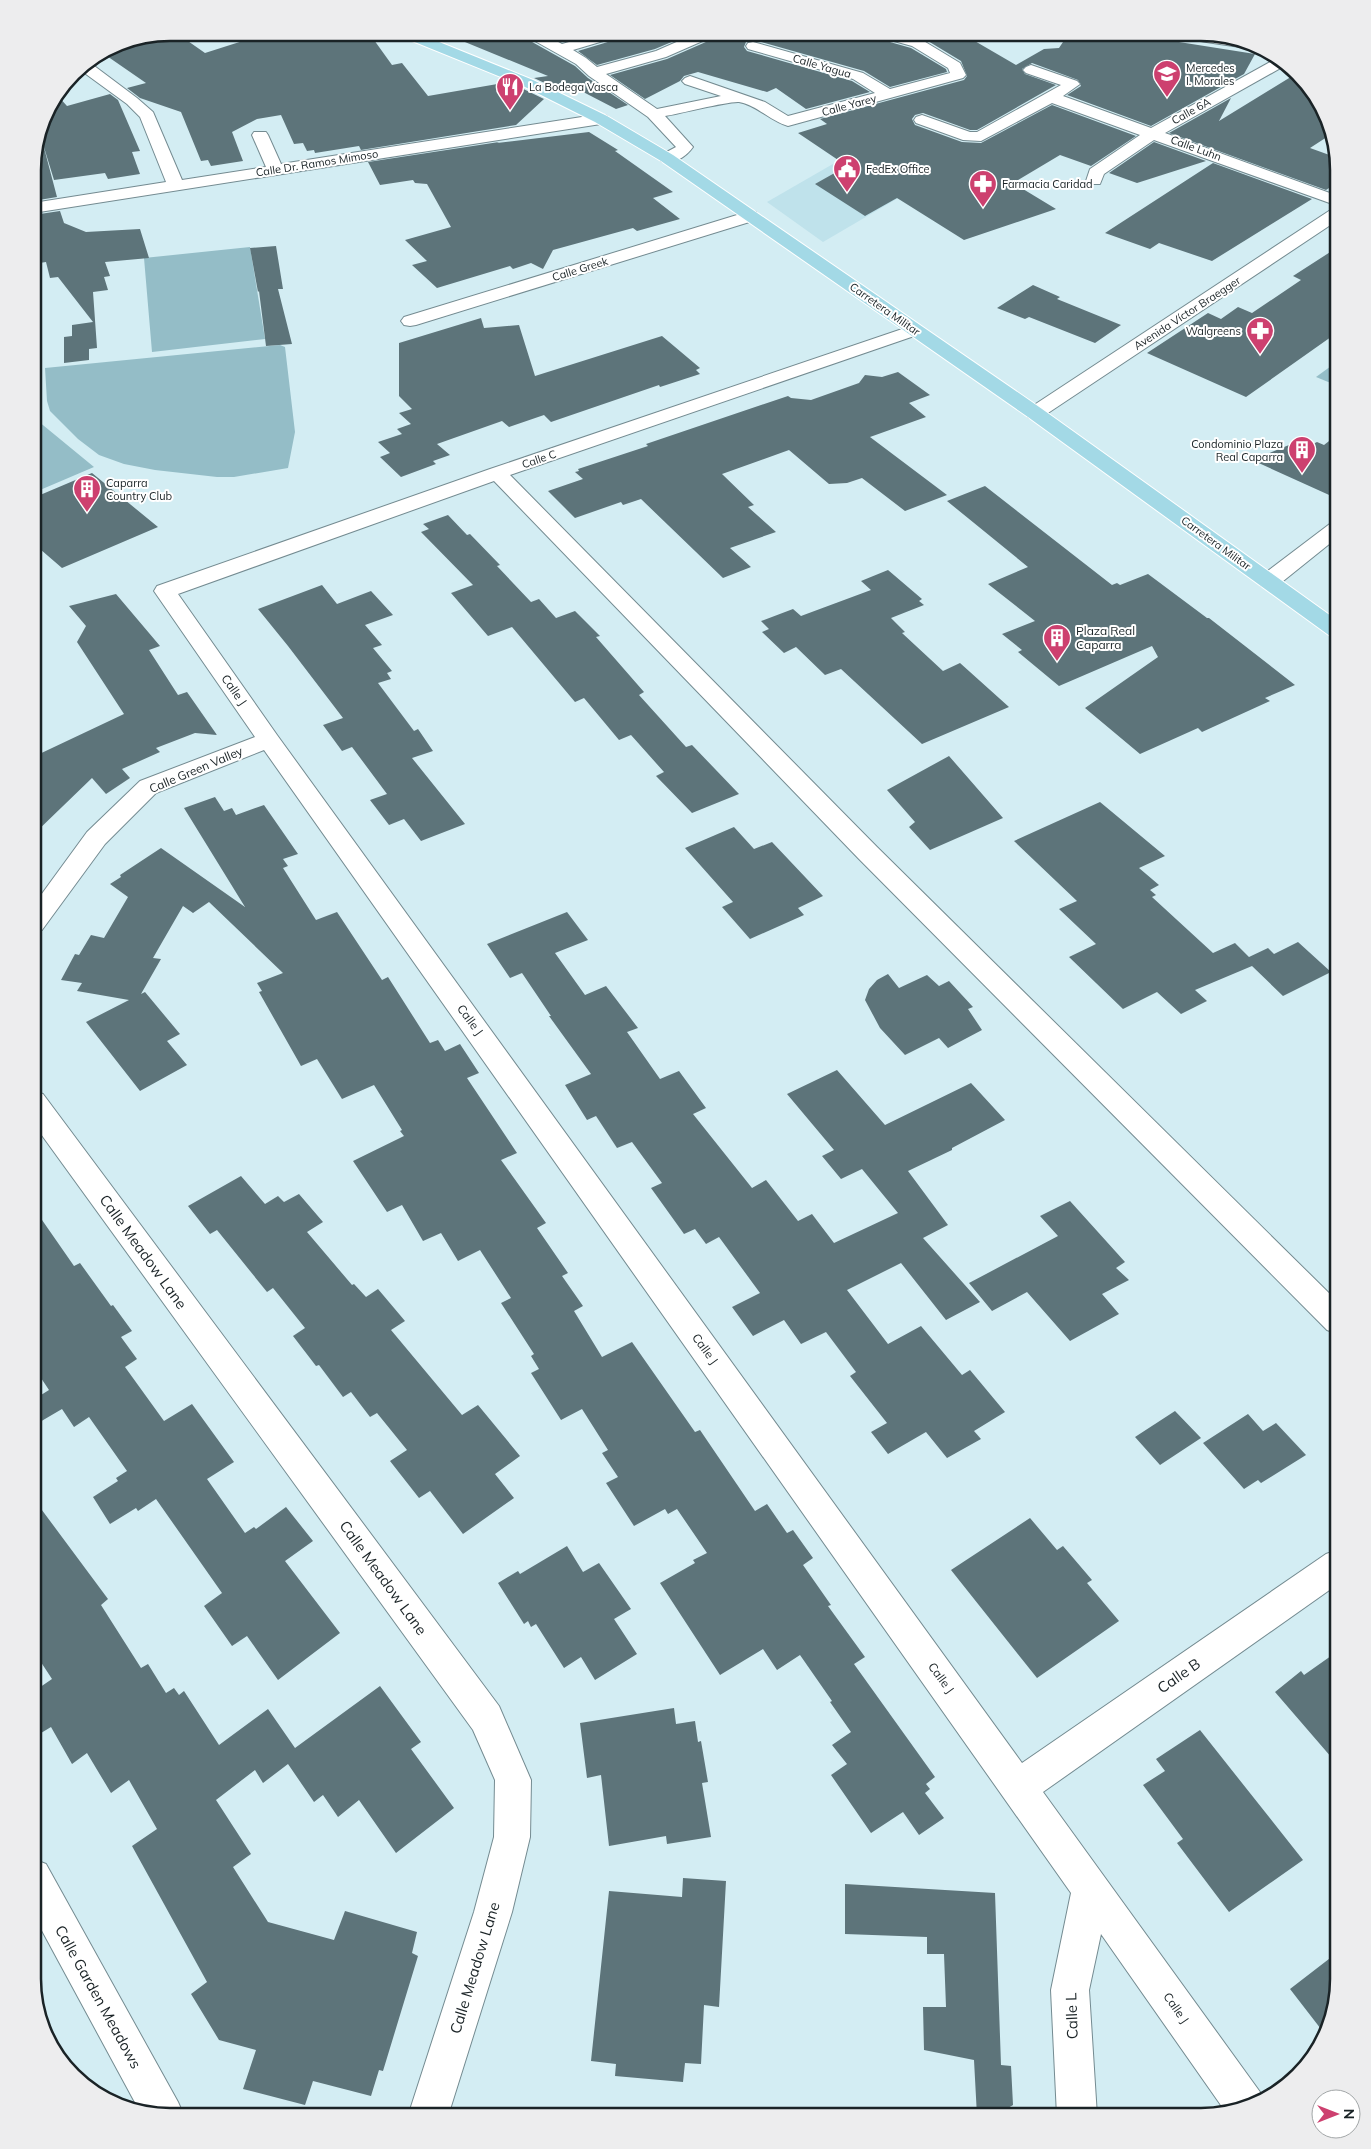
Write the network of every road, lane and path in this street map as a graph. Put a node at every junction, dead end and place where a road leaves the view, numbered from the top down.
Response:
1 (428, 42) edge
2 (547, 42) edge
3 (586, 42) edge
4 (689, 42) edge
5 (918, 42) edge
6 (753, 46) dead end
7 (561, 50) junction
8 (1275, 65) edge
9 (90, 70) edge
10 (1031, 70) dead end
11 (594, 73) junction
12 (690, 81) dead end
13 (888, 94) junction
14 (740, 97) junction
15 (1053, 98) junction
16 (654, 114) junction
17 (602, 119) junction
18 (922, 120) dead end
19 (1153, 133) junction
20 (260, 135) dead end
21 (667, 158) junction
22 (275, 170) junction
23 (1094, 181) dead end
24 (176, 186) junction
25 (1330, 198) edge
26 (42, 207) edge
27 (750, 216) junction
28 (1330, 217) edge
29 (410, 321) dead end
30 (914, 330) junction
31 (1034, 413) junction
32 (497, 473) junction
33 (1330, 533) edge
34 (1269, 581) junction
35 (165, 591) joint
36 (1330, 625) edge
37 (269, 740) junction
38 (42, 912) edge
39 (41, 1114) edge
40 (1330, 1313) edge
41 (1330, 1571) edge
42 (1019, 1787) junction
43 (1092, 1888) junction
44 (41, 1893) edge
45 (1242, 2101) edge
46 (159, 2107) edge
47 (431, 2107) edge
48 (1077, 2108) edge

1 - 17 main road, Carretera Militar
2 - 7 street
3 - 7 street
4 - 11 street
5 - 13 street, Calle Yarey
6 - 13 street, Calle Yagua
7 - 11 street
8 - 19 street, Calle 6A
9 - 24 street
10 - 15 street
11 - 16 street
12 - 14 street, Calle Yarey
13 - 14 street, Calle Yarey
14 - 16 street
15 - 18 street
15 - 19 street, Calle Luhn
16 - 21 street
17 - 21 main road, Carretera Militar
17 - 22 street, Calle Dr. Ramos Mimoso
19 - 23 street, Calle 6A
19 - 25 street, Calle Luhn
20 - 22 street
21 - 27 main road, Carretera Militar
22 - 24 street, Calle Dr. Ramos Mimoso
24 - 26 street, Calle Dr. Ramos Mimoso
27 - 29 street, Calle Greek
27 - 30 main road, Carretera Militar
28 - 31 street, Avenida Víctor Braegger
30 - 31 main road, Carretera Militar
30 - 32 street, Calle C
31 - 34 main road, Carretera Militar
32 - 35 street, Calle C
32 - 40 street
33 - 34 street
34 - 36 main road, Carretera Militar
35 - 37 street, Calle J
37 - 38 street, Calle Green Valley
37 - 42 street, Calle J
39 - 47 street, Calle Meadow Lane
41 - 42 street, Calle B
42 - 43 street, Calle J
43 - 45 street, Calle J
43 - 48 street, Calle L
44 - 46 street, Calle Garden Meadows

